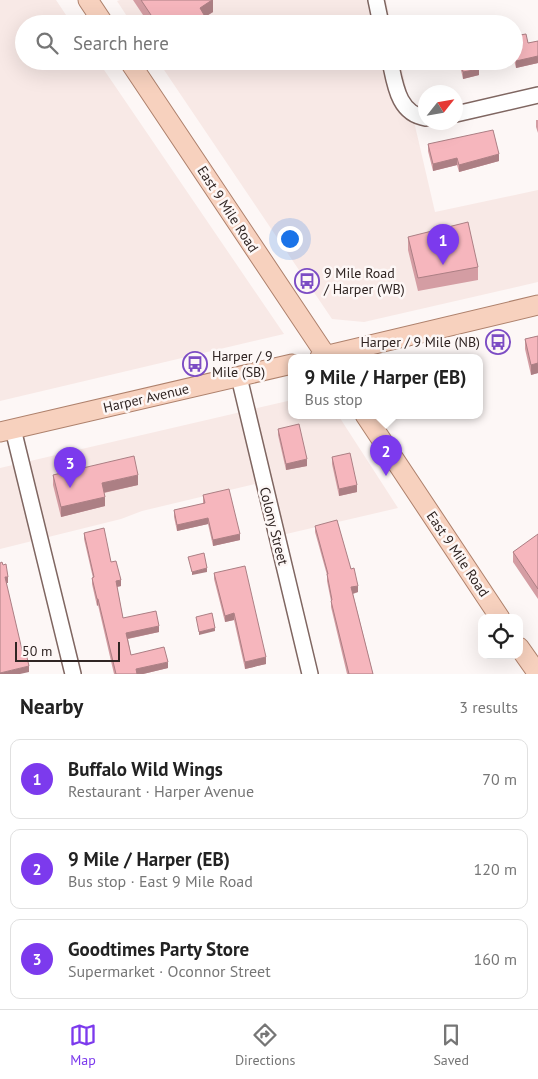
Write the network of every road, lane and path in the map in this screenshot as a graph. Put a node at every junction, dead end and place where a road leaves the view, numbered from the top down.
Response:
1 (88, 0) edge
2 (376, 0) edge
3 (98, 15) edge
4 (380, 15) edge
5 (135, 70) edge
6 (392, 70) edge
7 (538, 95) edge
8 (463, 112) edge
9 (418, 116) edge
10 (538, 305) edge
11 (322, 354) edge
12 (336, 354) edge
13 (288, 365) edge
14 (239, 377) junction
15 (368, 419) edge
16 (6, 430) edge
17 (497, 614) edge
18 (523, 652) edge
19 (73, 674) edge
20 (310, 674) edge
21 (538, 674) edge

1 - 3 main road
2 - 4 street
5 - 11 main road, East 9 Mile Road
6 - 9 street
7 - 8 street
10 - 12 main road
13 - 14 main road, Harper Avenue
14 - 16 main road, Harper Avenue
14 - 20 street, Colony Street
15 - 17 main road, East 9 Mile Road
16 - 19 street
18 - 21 main road

